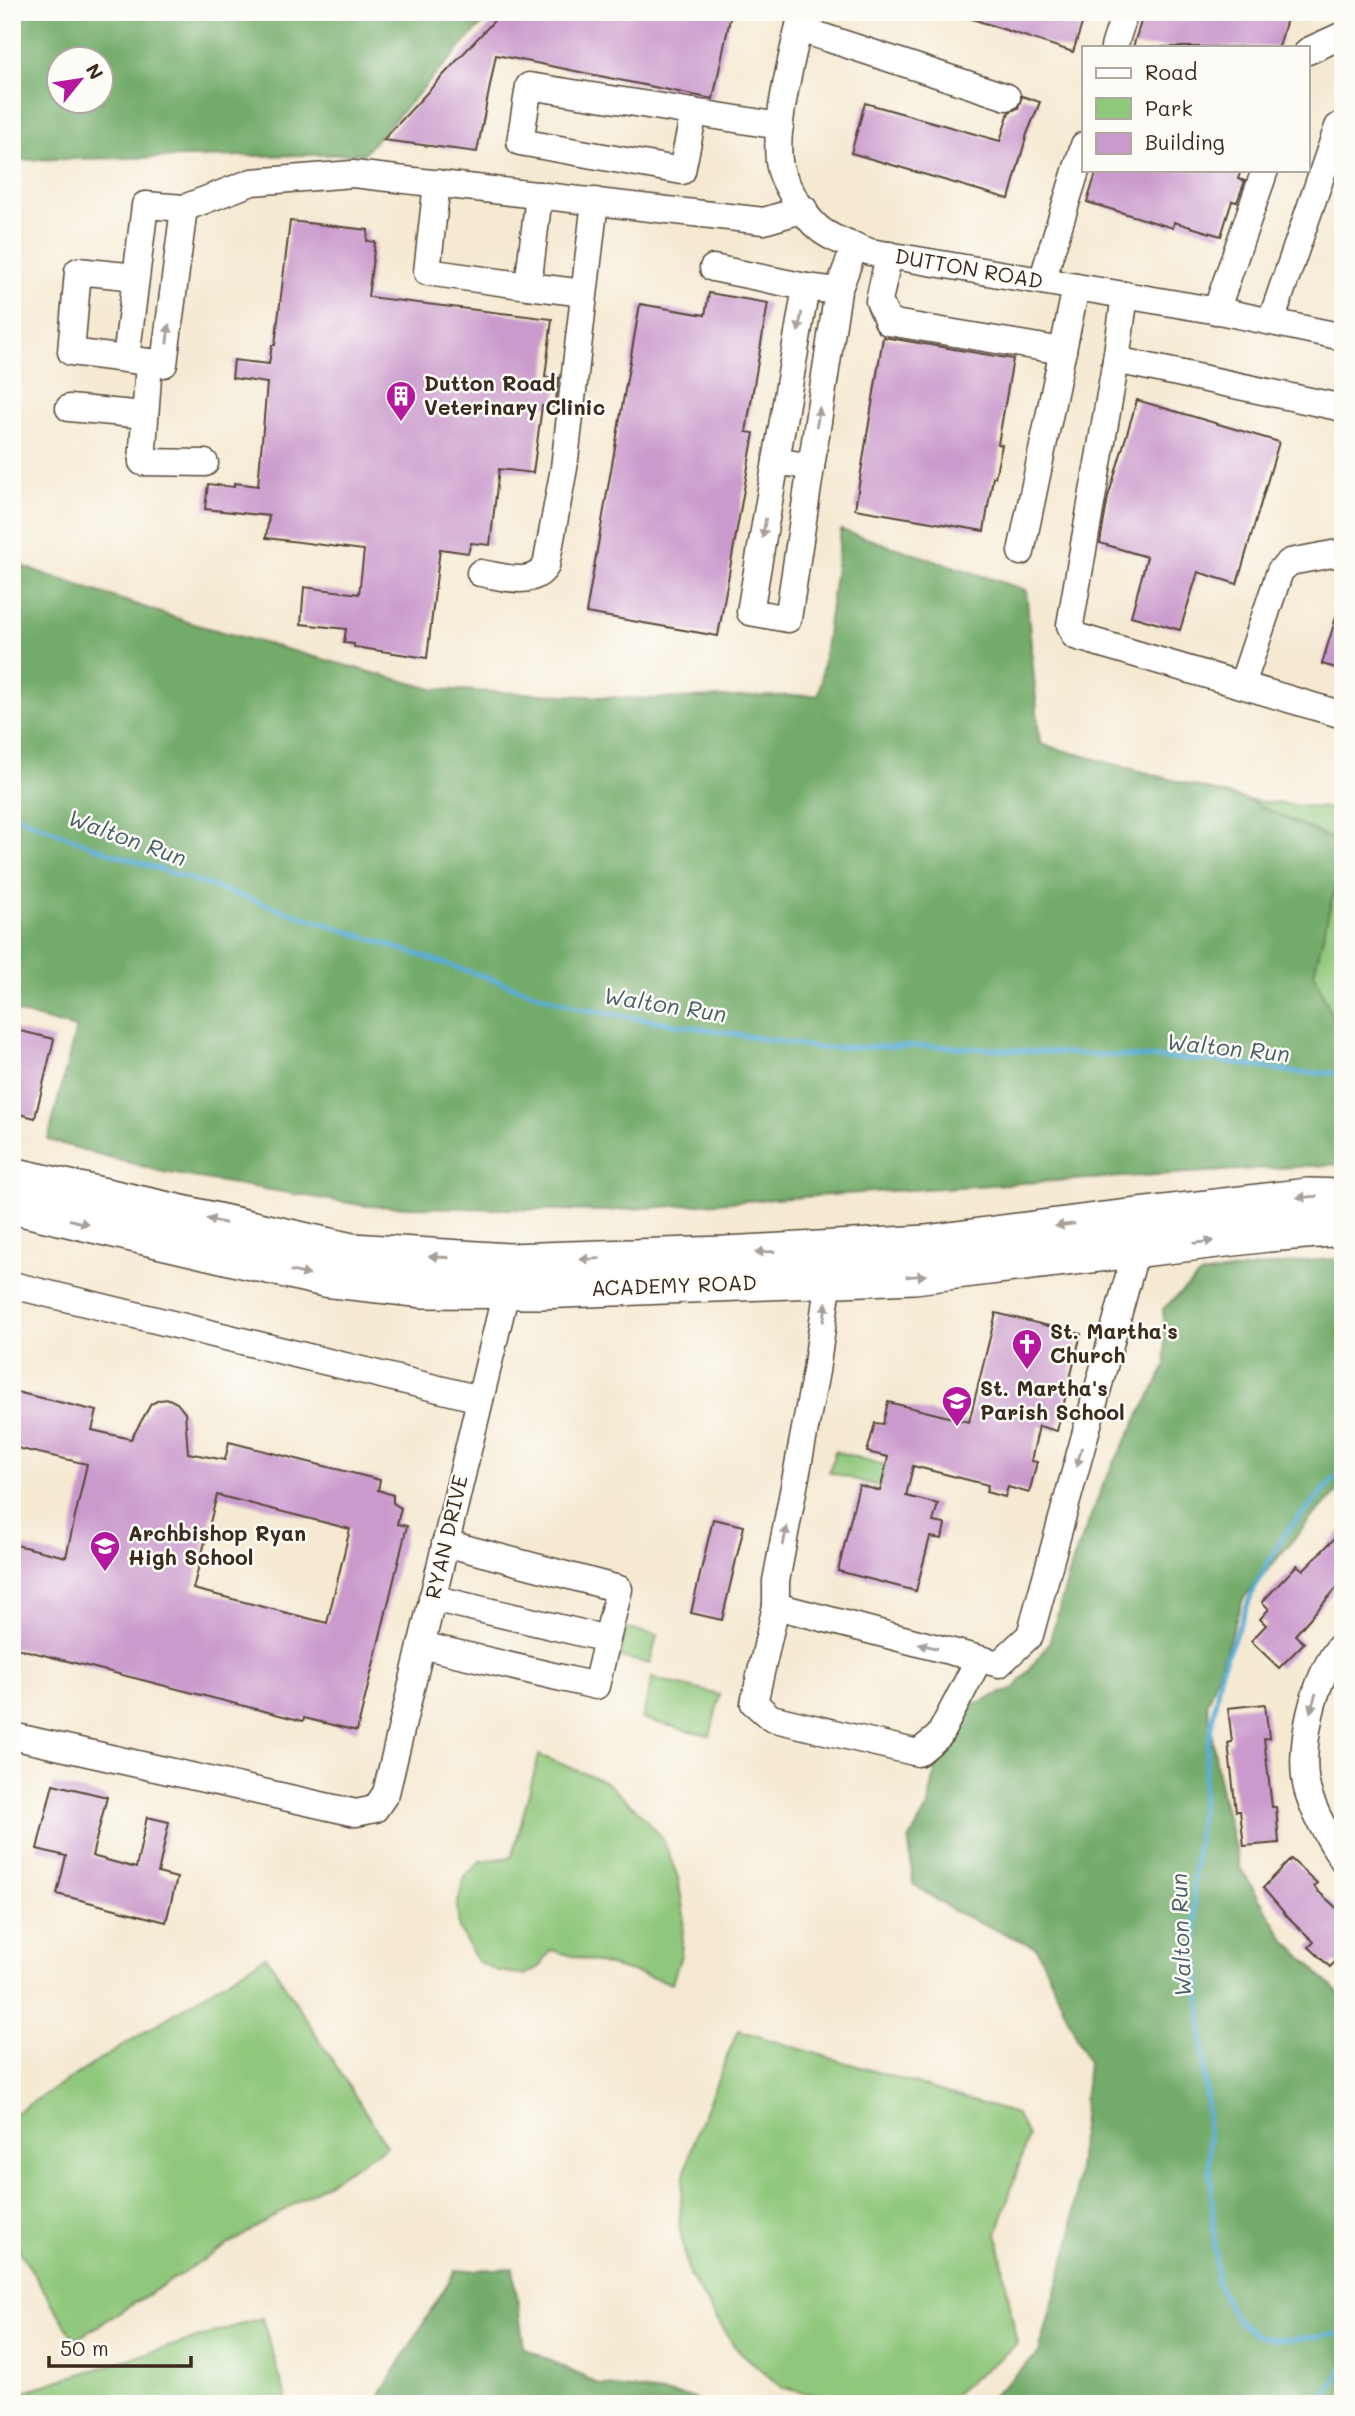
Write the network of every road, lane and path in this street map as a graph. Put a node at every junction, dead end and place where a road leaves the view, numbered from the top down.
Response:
1 (1125, 12) edge
2 (800, 20) edge
3 (1343, 35) edge
4 (1114, 46) edge
5 (1310, 50) edge
6 (1007, 97) dead end
7 (694, 112) junction
8 (1343, 124) edge
9 (779, 126) junction
10 (1082, 151) edge
11 (1264, 172) edge
12 (437, 183) junction
13 (539, 195) junction
14 (594, 201) junction
15 (184, 208) junction
16 (804, 209) junction
17 (855, 246) junction
18 (889, 255) junction
19 (713, 268) dead end
20 (136, 277) junction
21 (1042, 281) junction
22 (528, 286) junction
23 (806, 287) junction
24 (1076, 287) junction
25 (838, 291) junction
26 (584, 293) junction
27 (1125, 295) junction
28 (1216, 310) junction
29 (1271, 321) junction
30 (1343, 337) edge
31 (1063, 351) junction
32 (1116, 360) junction
33 (137, 361) junction
34 (69, 408) dead end
35 (1343, 408) edge
36 (145, 415) junction
37 (776, 461) junction
38 (205, 463) dead end
39 (811, 467) junction
40 (1021, 552) dead end
41 (1343, 552) edge
42 (480, 573) dead end
43 (1242, 685) junction
44 (1343, 715) edge
45 (12, 1175) edge
46 (1343, 1197) edge
47 (12, 1206) edge
48 (1343, 1228) edge
49 (1134, 1233) junction
50 (831, 1264) junction
51 (507, 1276) junction
52 (12, 1285) edge
53 (480, 1399) junction
54 (445, 1544) junction
55 (432, 1598) junction
56 (776, 1606) junction
57 (607, 1639) junction
58 (1343, 1643) edge
59 (421, 1645) junction
60 (979, 1659) junction
61 (12, 1736) edge
62 (1343, 1860) edge

1 - 4 street
2 - 6 street
2 - 9 street, DUTTON ROAD
3 - 5 street
7 - 7 street
7 - 9 street
8 - 29 street
9 - 16 street, DUTTON ROAD
10 - 21 street
11 - 28 street
12 - 13 street
12 - 15 street
12 - 22 street
13 - 14 street
13 - 22 street
14 - 16 street
14 - 26 street
15 - 20 street
33 -> 15 street
16 - 17 street, DUTTON ROAD
17 - 18 street, DUTTON ROAD
17 - 25 street
18 - 21 street, DUTTON ROAD
18 - 31 street
19 - 23 street
20 - 33 street
20 - 33 street
21 - 24 street, DUTTON ROAD
22 - 26 street
23 - 25 street
23 -> 37 street
24 - 27 street, DUTTON ROAD
24 - 31 street
39 -> 25 street
26 - 42 street
27 - 28 street, DUTTON ROAD
27 - 32 street
28 - 29 street, DUTTON ROAD
29 - 30 street, DUTTON ROAD
31 - 40 street
32 - 35 street
32 - 43 street
33 - 36 street
34 - 36 street
36 - 38 street
37 - 39 street
37 -> 39 street
41 - 43 street
43 - 44 street
51 -> 45 main road, ACADEMY ROAD
46 -> 49 main road, ACADEMY ROAD
47 -> 51 main road, ACADEMY ROAD
49 -> 48 main road, ACADEMY ROAD
49 - 50 main road, ACADEMY ROAD
49 -> 60 street
50 - 51 main road, ACADEMY ROAD
56 -> 50 street
51 - 53 street, RYAN DRIVE
52 - 53 street
53 - 54 street, RYAN DRIVE
54 - 55 street, RYAN DRIVE
54 - 57 street
55 - 57 street
55 - 59 street, RYAN DRIVE
60 -> 56 street
56 - 60 street
57 - 59 street
58 -> 62 street
59 - 61 street, RYAN DRIVE

